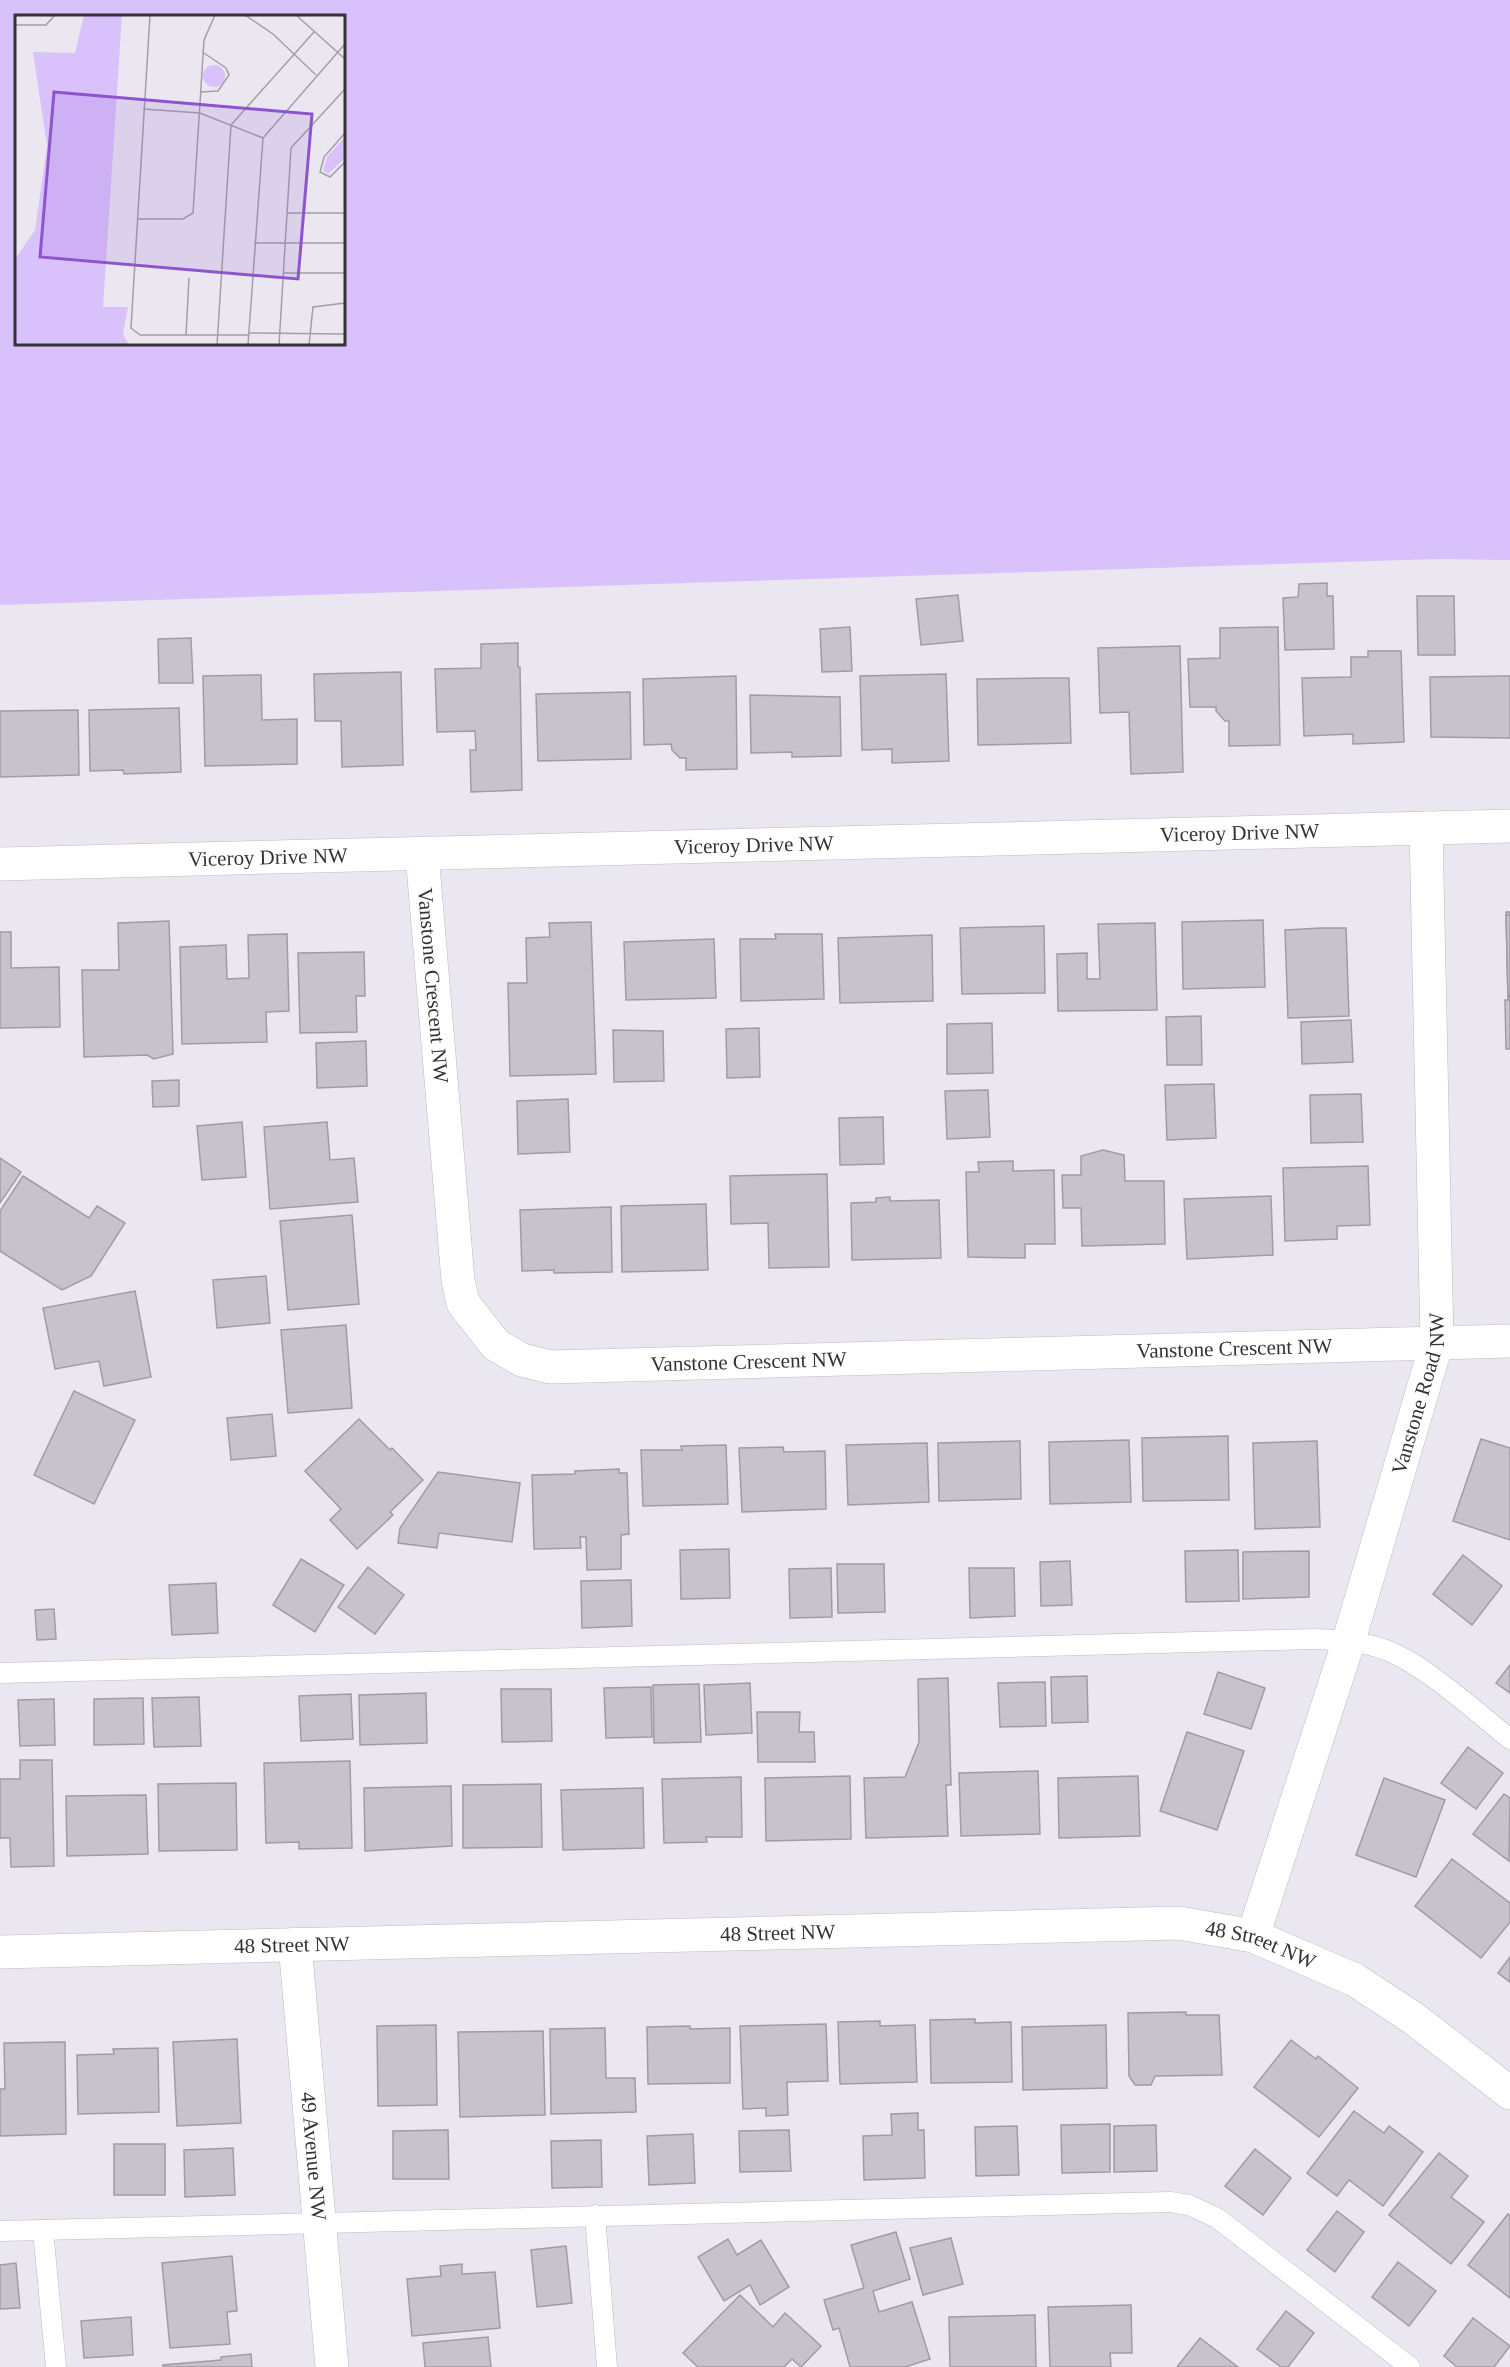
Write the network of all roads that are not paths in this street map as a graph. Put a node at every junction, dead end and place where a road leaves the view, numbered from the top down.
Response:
1 (1510, 826) edge
2 (1426, 828) junction
3 (422, 854) junction
4 (0, 864) edge
5 (1510, 1341) edge
6 (1437, 1342) junction
7 (1349, 1640) junction
8 (0, 1672) edge
9 (1510, 1738) edge
10 (1253, 1936) junction
11 (296, 1944) junction
12 (0, 1952) edge
13 (1510, 2093) edge
14 (595, 2216) junction
15 (319, 2222) junction
16 (43, 2230) junction
17 (0, 2231) edge
18 (56, 2367) edge
19 (332, 2367) edge
20 (608, 2367) edge
21 (1410, 2367) edge

1 - 2 street, Viceroy Drive NW
2 - 3 street, Viceroy Drive NW
2 - 6 street, Vanstone Road NW
3 - 4 street, Viceroy Drive NW
3 - 6 street, Vanstone Crescent NW
5 - 6 street, Vanstone Crescent NW
6 - 7 street, Vanstone Road NW
7 - 8 lane
7 - 9 lane
7 - 10 street, Vanstone Road NW
10 - 11 street, 48 Street NW
10 - 13 street, 48 Street NW
11 - 12 street, 48 Street NW
11 - 15 street, 49 Avenue NW
14 - 15 lane
14 - 20 lane
14 - 21 lane
15 - 16 lane
15 - 19 street, 49 Avenue NW
16 - 17 lane
16 - 18 lane

